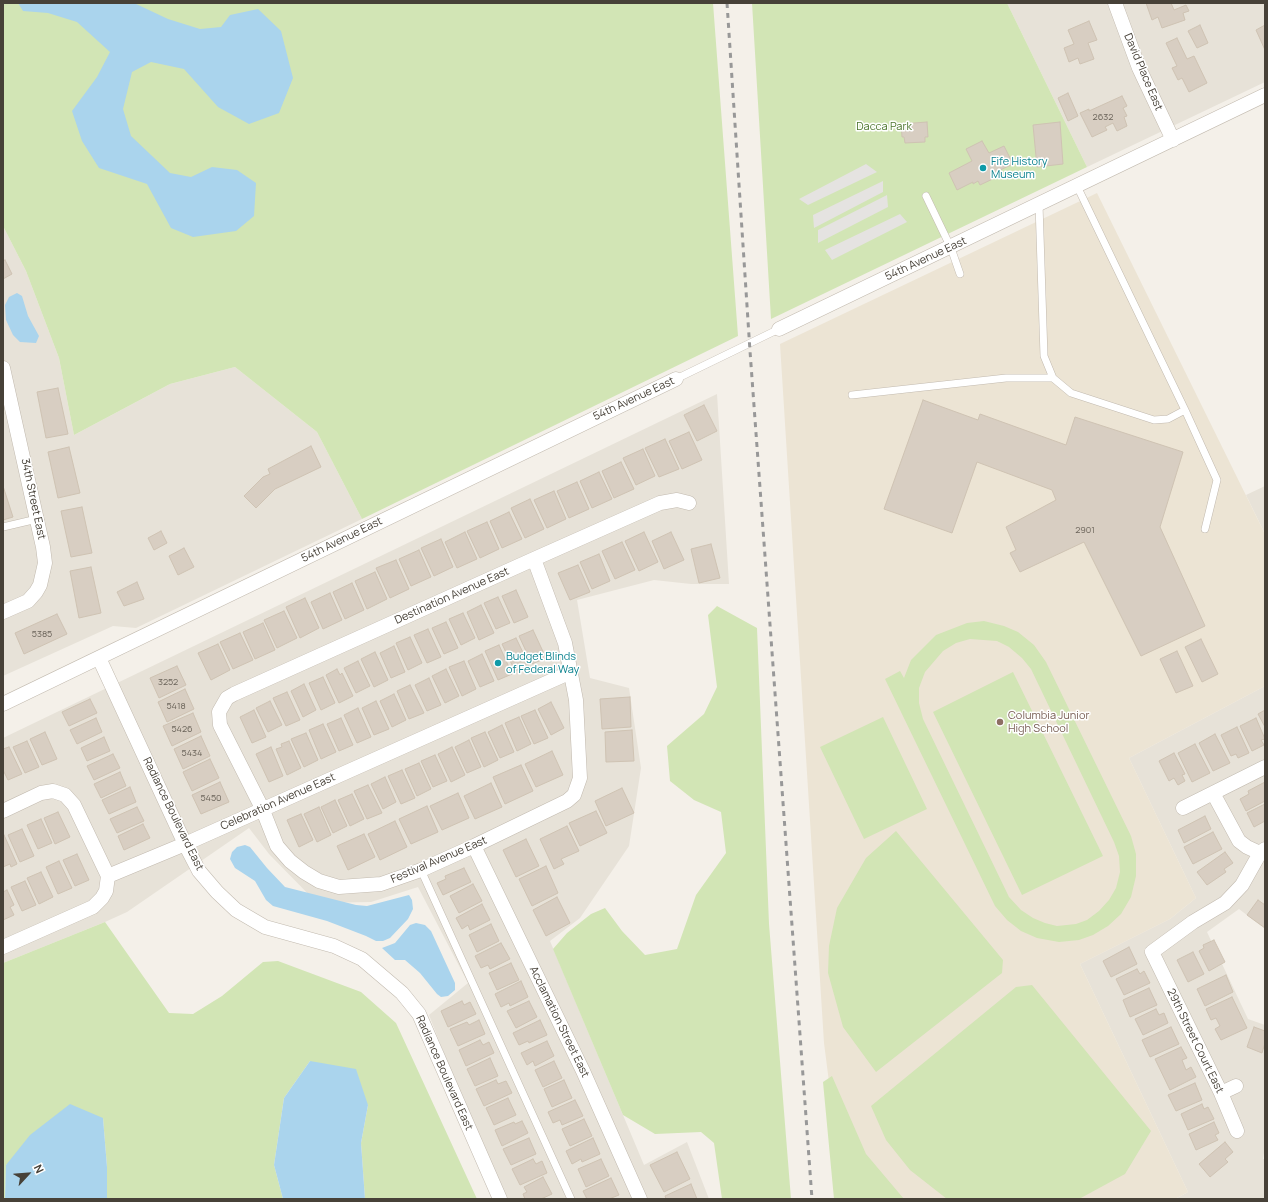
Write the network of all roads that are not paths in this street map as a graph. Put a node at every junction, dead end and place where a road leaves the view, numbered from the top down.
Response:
1 (1115, 3) edge
2 (1265, 95) edge
3 (1173, 140) junction
4 (1077, 186) junction
5 (926, 196) dead end
6 (1039, 204) junction
7 (951, 248) junction
8 (960, 274) dead end
9 (780, 329) joint
10 (3, 368) edge
11 (1053, 378) junction
12 (676, 379) joint
13 (852, 394) dead end
14 (1185, 410) junction
15 (689, 503) dead end
16 (37, 519) junction
17 (3, 527) edge
18 (1205, 529) dead end
19 (534, 559) junction
20 (3, 612) edge
21 (99, 658) junction
22 (570, 672) junction
23 (4, 702) edge
24 (221, 707) joint
25 (1265, 767) edge
26 (1213, 793) junction
27 (262, 808) junction
28 (1183, 808) dead end
29 (3, 811) edge
30 (185, 844) junction
31 (474, 846) junction
32 (1263, 851) edge
33 (421, 870) junction
34 (108, 876) junction
35 (3, 947) edge
36 (1236, 1086) dead end
37 (1221, 1093) junction
38 (1237, 1131) dead end
39 (500, 1199) edge
40 (571, 1199) edge
41 (640, 1199) edge

1 - 3 street, David Place East
2 - 3 street, 54th Avenue East
3 - 4 street, 54th Avenue East
4 - 6 street, 54th Avenue East
4 - 14 lane
5 - 7 lane
6 - 7 street, 54th Avenue East
6 - 11 lane
7 - 8 lane
7 - 9 street, 54th Avenue East
9 - 12 lane, 54th Avenue East
10 - 16 street, 34th Street East
11 - 13 lane
11 - 14 lane
12 - 21 street, 54th Avenue East
14 - 18 lane
15 - 19 street, Destination Avenue East
16 - 17 lane
16 - 20 street, 34th Street East
19 - 22 street
19 - 24 street, Destination Avenue East
21 - 23 street, 54th Avenue East
21 - 30 street, Radiance Boulevard East
22 - 27 street, Celebration Avenue East
22 - 31 street, Festival Avenue East
24 - 27 street, Festival Avenue East
25 - 26 street
26 - 28 street
26 - 32 street
27 - 30 street, Celebration Avenue East
27 - 33 street, Festival Avenue East
29 - 34 street
30 - 34 street, Celebration Avenue East
30 - 39 street, Radiance Boulevard East
31 - 33 street, Festival Avenue East
31 - 41 street, Acclamation Street East
32 - 37 street, 29th Street Court East
33 - 40 lane
34 - 35 street
36 - 37 street
37 - 38 street, 29th Street Court East

